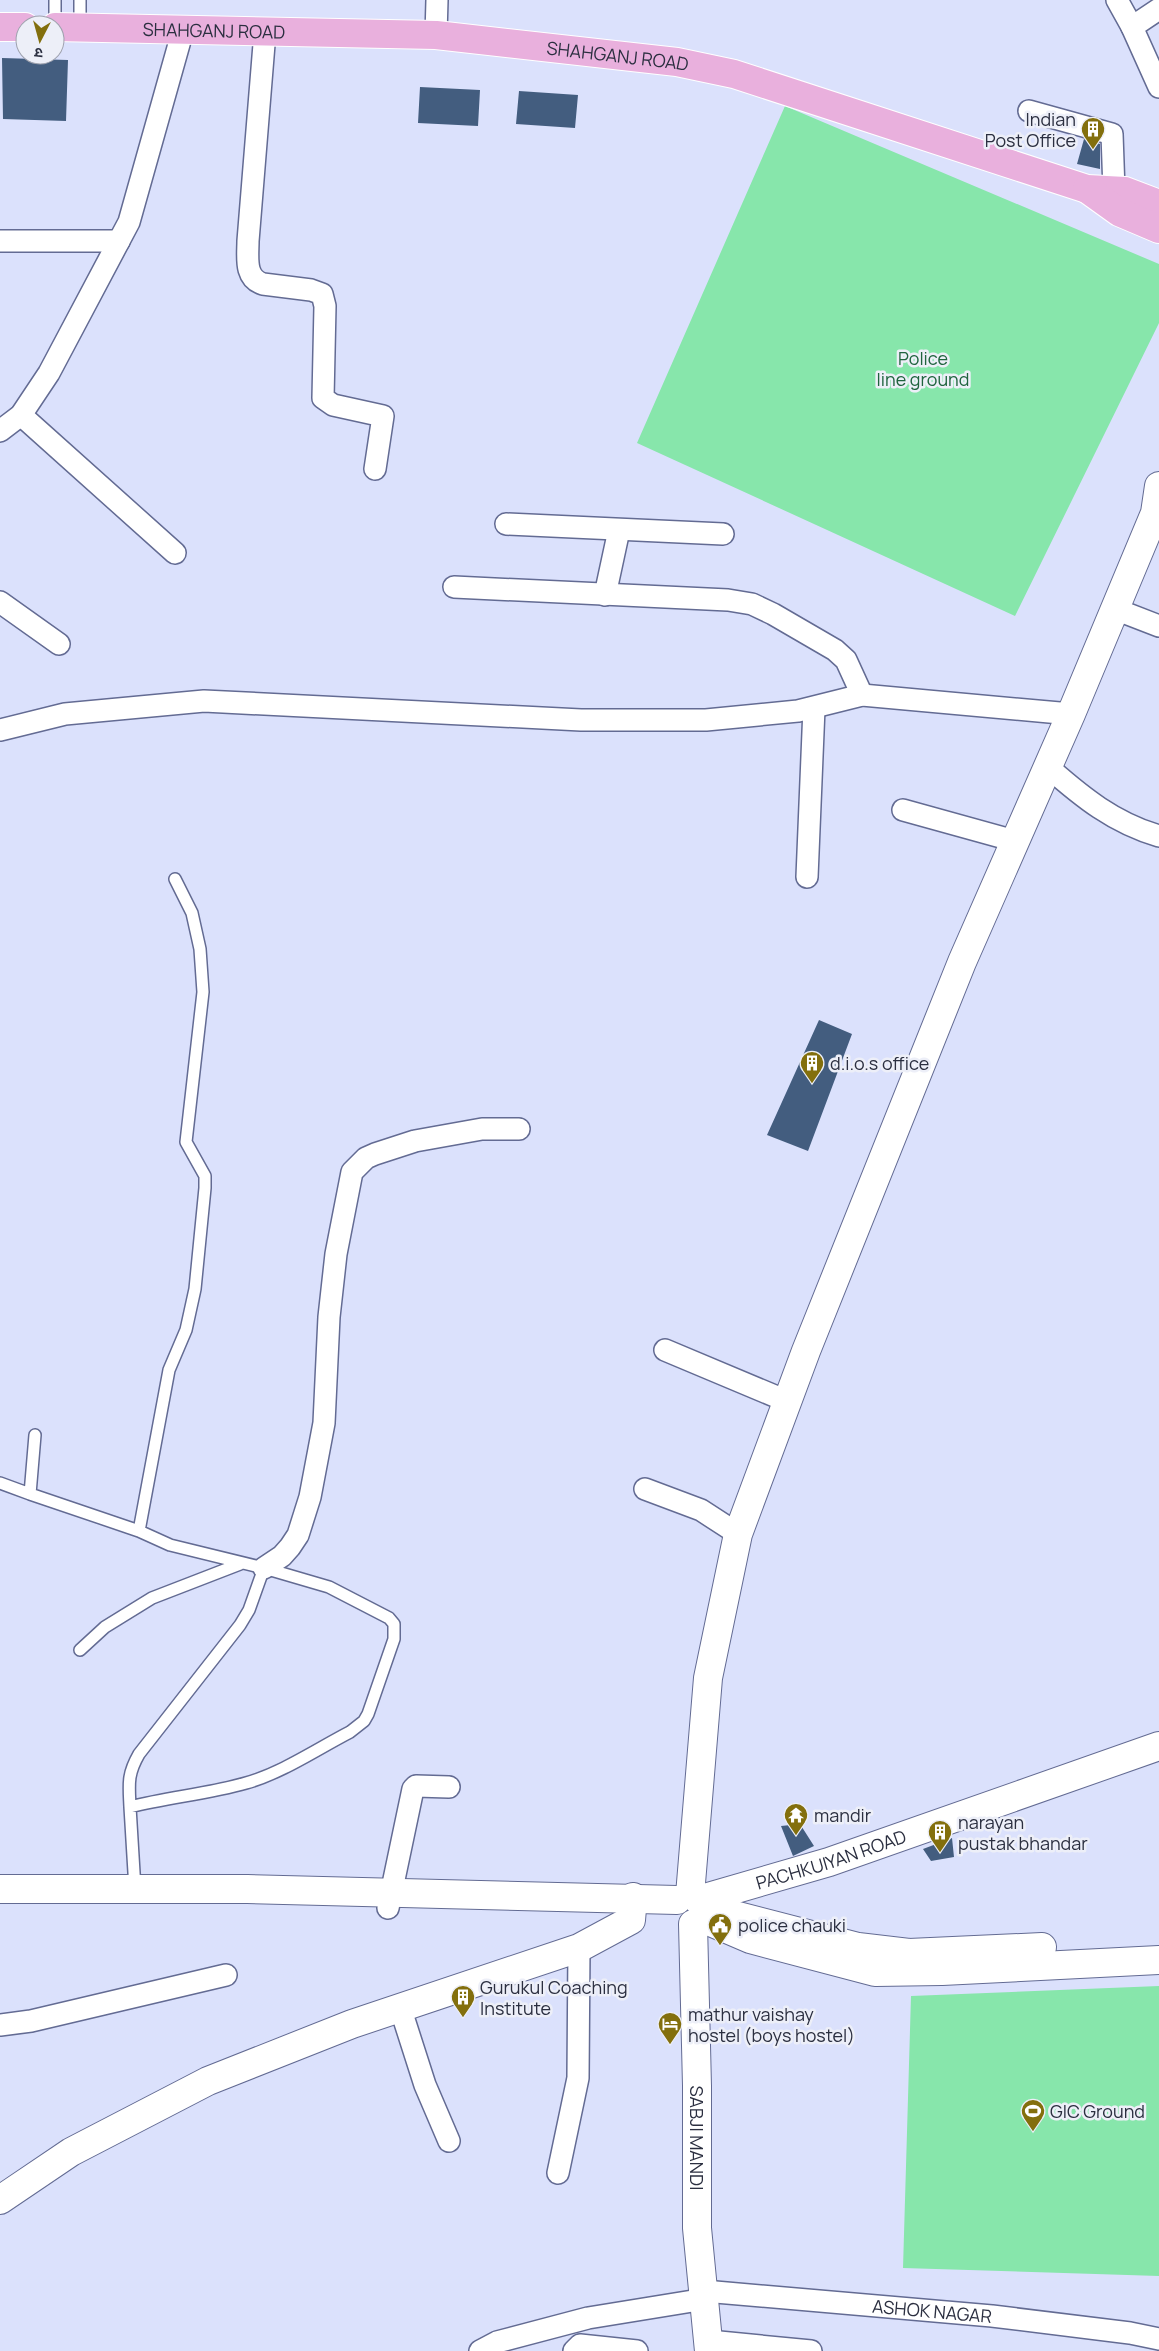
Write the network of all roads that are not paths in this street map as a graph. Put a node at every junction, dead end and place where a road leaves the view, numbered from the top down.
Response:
1 (55, 0) edge
2 (80, 0) edge
3 (437, 0) edge
4 (1117, 0) edge
5 (1159, 8) edge
6 (60, 15) edge
7 (65, 23) edge
8 (65, 26) edge
9 (0, 27) edge
10 (15, 27) edge
11 (1132, 27) junction
12 (183, 30) junction
13 (265, 32) junction
14 (436, 35) junction
15 (1159, 87) edge
16 (1029, 111) dead end
17 (1087, 189) junction
18 (1114, 191) junction
19 (1159, 204) edge
20 (1159, 229) edge
21 (0, 240) edge
22 (119, 241) junction
23 (20, 415) junction
24 (0, 431) edge
25 (375, 469) dead end
26 (1159, 486) edge
27 (1157, 511) edge
28 (506, 524) dead end
29 (619, 530) junction
30 (723, 534) dead end
31 (175, 553) dead end
32 (454, 586) dead end
33 (605, 595) junction
34 (0, 602) edge
35 (1115, 609) junction
36 (1159, 626) edge
37 (59, 644) dead end
38 (862, 695) junction
39 (814, 708) junction
40 (1071, 714) junction
41 (0, 730) edge
42 (1048, 767) junction
43 (903, 810) dead end
44 (1159, 836) edge
45 (1015, 841) junction
46 (807, 877) dead end
47 (175, 879) dead end
48 (519, 1129) dead end
49 (665, 1350) dead end
50 (789, 1402) junction
51 (36, 1435) dead end
52 (0, 1483) edge
53 (645, 1489) dead end
54 (30, 1494) junction
55 (139, 1531) junction
56 (738, 1534) junction
57 (240, 1564) junction
58 (264, 1568) junction
59 (80, 1650) dead end
60 (1159, 1746) edge
61 (448, 1787) dead end
62 (130, 1808) junction
63 (136, 1889) junction
64 (9, 1898) edge
65 (390, 1900) junction
66 (633, 1904) junction
67 (690, 1907) junction
68 (1159, 1942) edge
69 (579, 1948) junction
70 (1074, 1955) junction
71 (1159, 1960) edge
72 (226, 1975) dead end
73 (400, 2007) junction
74 (0, 2025) edge
75 (449, 2141) dead end
76 (558, 2173) dead end
77 (0, 2200) edge
78 (705, 2295) junction
79 (1159, 2339) edge
80 (709, 2346) edge
81 (480, 2351) edge
82 (574, 2351) edge
83 (637, 2351) edge
84 (811, 2351) edge

1 - 6 lane
2 - 7 lane
3 - 14 street
4 - 11 street
5 - 11 street
8 - 12 main road, SHAHGANJ ROAD
9 - 10 main road
11 - 15 street
12 - 13 main road, SHAHGANJ ROAD
12 - 22 street
13 - 14 main road, SHAHGANJ ROAD
13 - 25 street
14 - 17 main road, SHAHGANJ ROAD
16 - 18 street
17 - 18 main road, SHAHGANJ ROAD
17 - 20 main road
18 - 19 main road, SHAHGANJ ROAD
21 - 22 street
22 - 23 street
23 - 24 street
23 - 31 street
26 - 27 main road, SABJI MANDI
27 - 35 main road, SABJI MANDI
28 - 29 street
29 - 30 street
29 - 33 street
32 - 33 street
33 - 38 street
34 - 37 street
35 - 36 street
35 - 40 main road, SABJI MANDI
38 - 39 street
38 - 40 street
39 - 41 street
39 - 46 street
40 - 42 main road, SABJI MANDI
42 - 44 street
42 - 45 main road, SABJI MANDI
43 - 45 street
45 - 50 main road, SABJI MANDI
47 - 55 lane
48 - 58 street
49 - 50 street
50 - 56 main road, SABJI MANDI
51 - 54 lane
52 - 54 lane
53 - 56 street
54 - 55 lane
55 - 57 lane
56 - 67 main road, SABJI MANDI
57 - 58 lane
57 - 59 lane
58 - 62 lane
58 - 62 lane
60 - 67 main road, PACHKUIYAN ROAD
61 - 65 street
62 - 63 lane
63 - 64 main road
63 - 65 main road
64 - 65 main road
65 - 66 main road
66 - 67 main road
66 - 69 main road
67 - 70 main road
67 - 78 main road, SABJI MANDI
68 - 70 main road
69 - 73 main road
69 - 76 street
70 - 71 main road
72 - 74 street
73 - 75 street
73 - 77 main road
78 - 79 street, ASHOK NAGAR
78 - 80 main road, SABJI MANDI
78 - 81 street, ASHOK NAGAR
80 - 84 street
82 - 83 street

